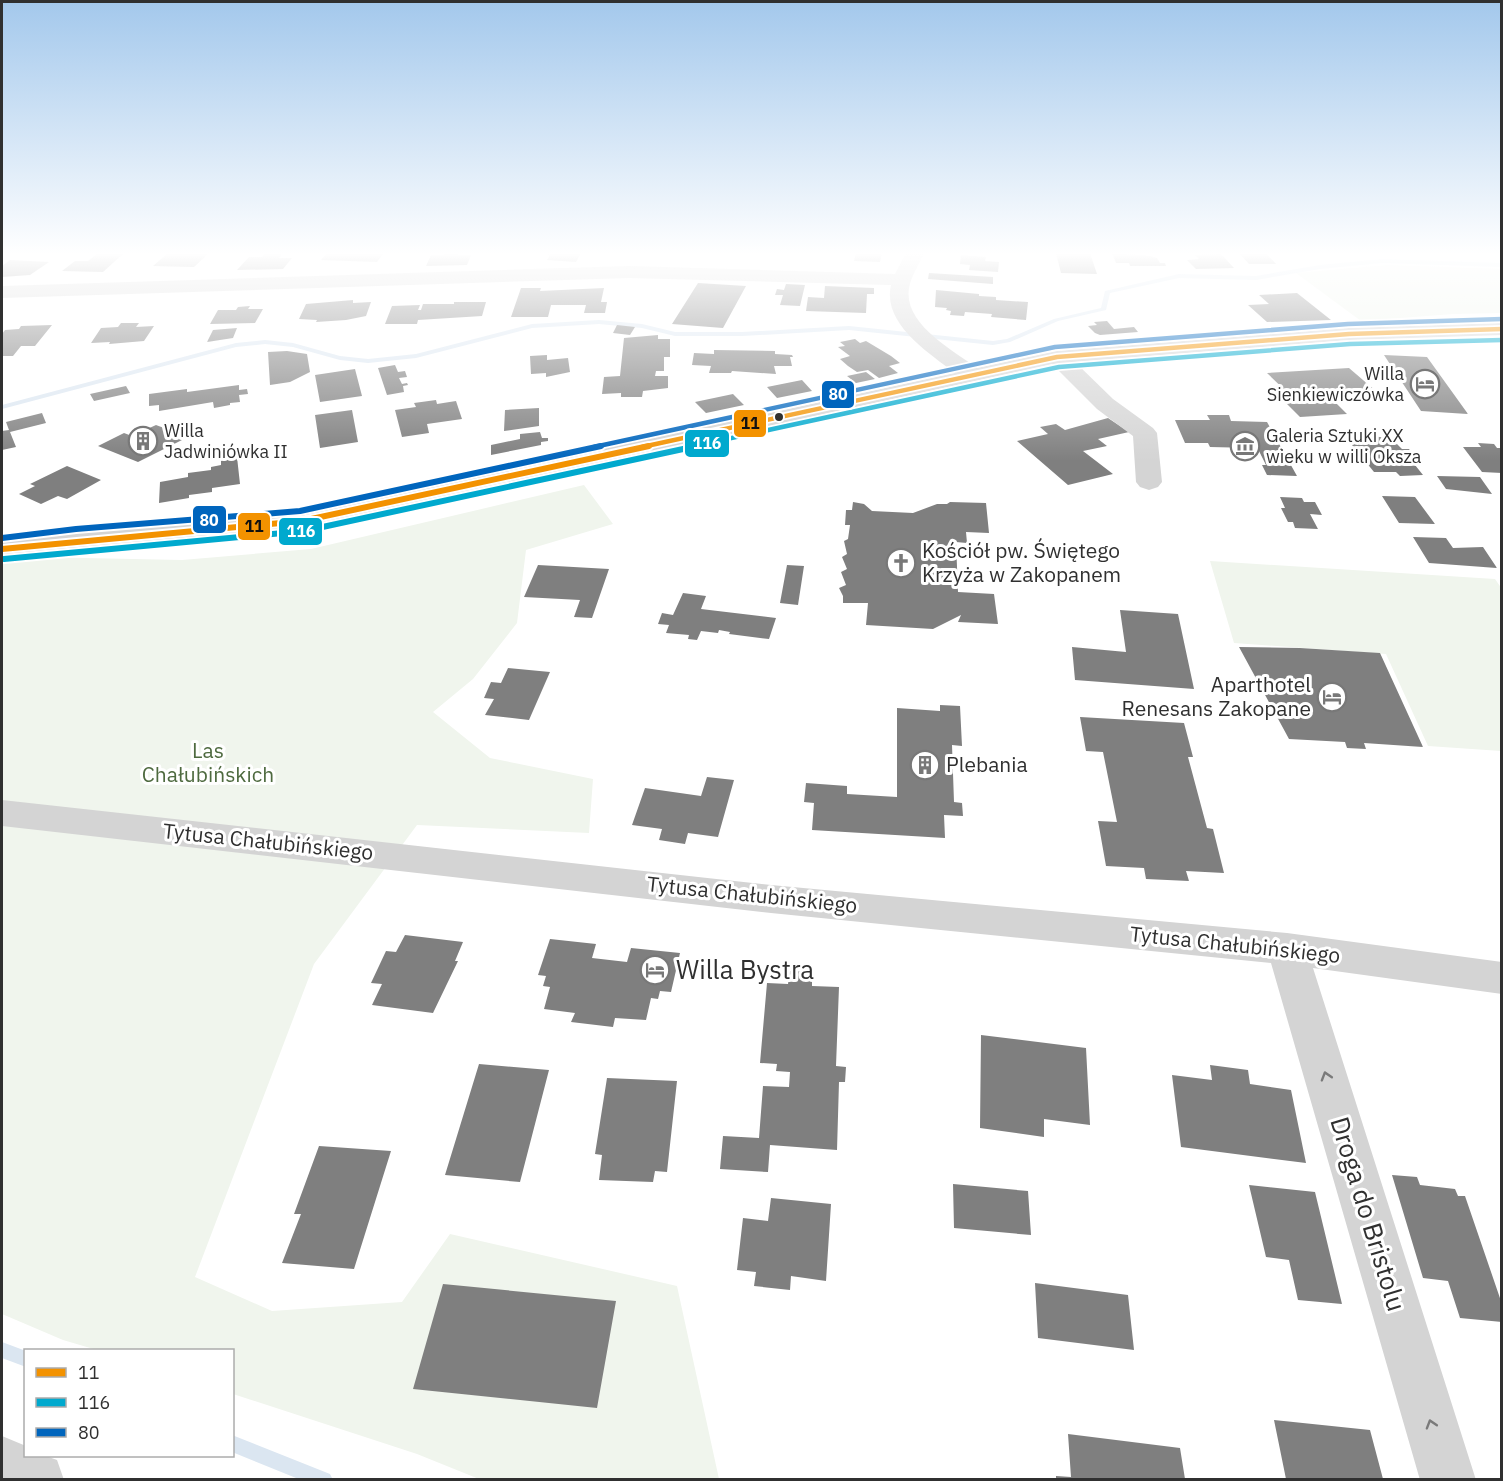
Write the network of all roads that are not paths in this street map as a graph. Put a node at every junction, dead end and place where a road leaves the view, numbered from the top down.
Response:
1 (910, 322) edge
2 (1502, 329) edge
3 (1057, 357) junction
4 (971, 374) junction
5 (1149, 482) dead end
6 (2, 549) edge
7 (2, 813) edge
8 (1287, 950) junction
9 (1502, 978) edge
10 (2, 1463) edge
11 (37, 1479) edge
12 (1448, 1479) edge

1 - 4 street
2 - 3 street
3 - 4 street
3 - 5 street
4 - 6 street
7 - 8 street, Tytusa Chałubińskiego
8 - 9 street, Tytusa Chałubińskiego
12 -> 8 street, Droga do Bristolu
10 - 11 street

